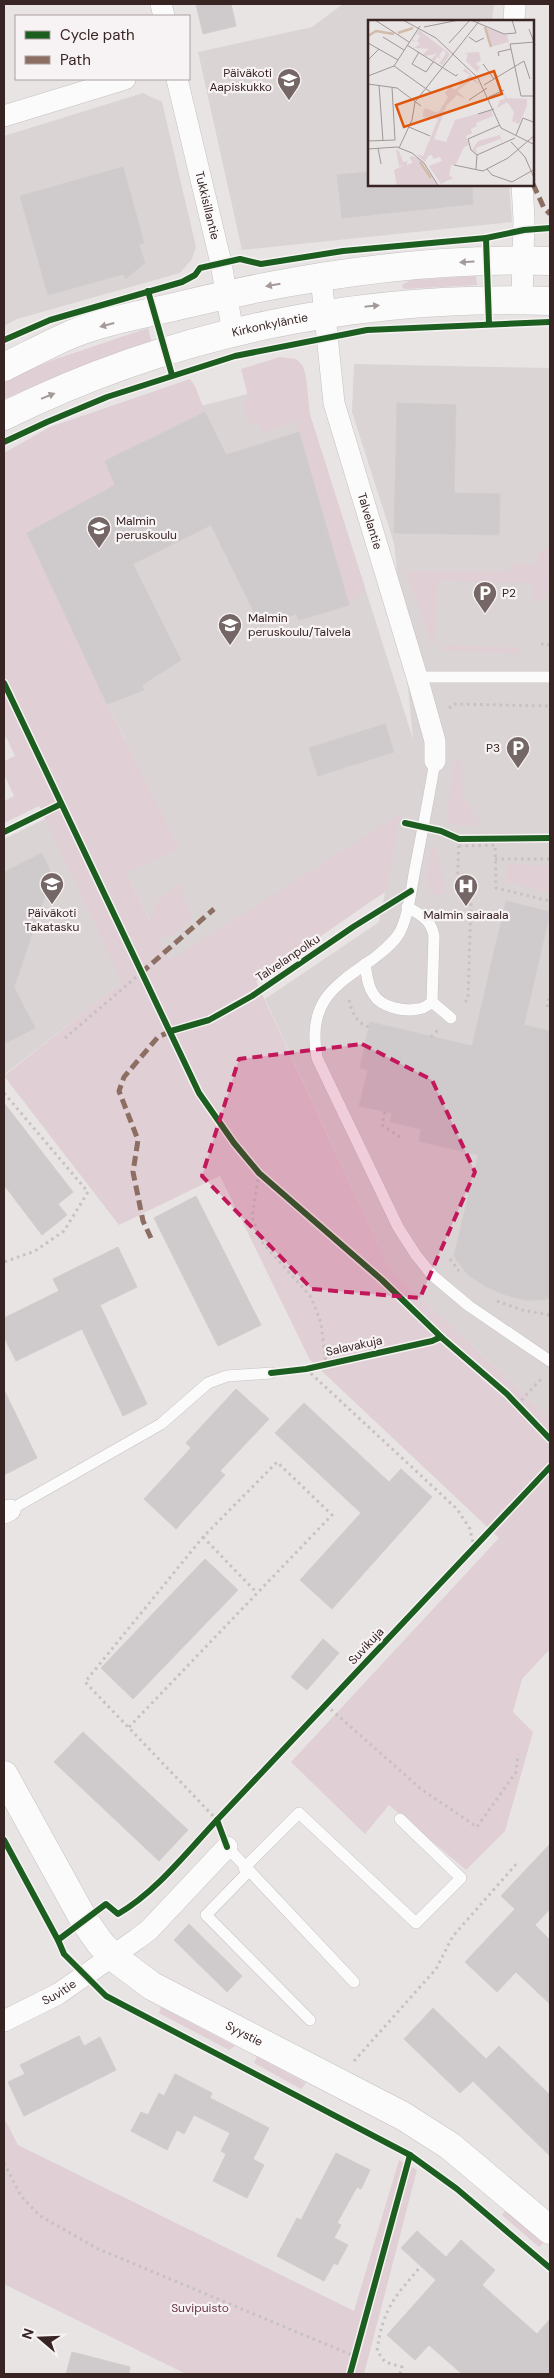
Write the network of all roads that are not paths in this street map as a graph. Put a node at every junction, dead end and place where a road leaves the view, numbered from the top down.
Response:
1 (515, 4) edge
2 (514, 20) edge
3 (122, 80) edge
4 (177, 80) edge
5 (4, 116) edge
6 (522, 186) edge
7 (537, 261) edge
8 (321, 277) junction
9 (226, 294) junction
10 (522, 300) junction
11 (550, 300) edge
12 (324, 313) junction
13 (233, 333) junction
14 (4, 366) edge
15 (4, 416) edge
16 (417, 677) junction
17 (550, 677) edge
18 (435, 761) joint
19 (407, 907) junction
20 (365, 964) junction
21 (432, 1002) junction
22 (451, 1018) road end
23 (550, 1361) edge
24 (271, 1373) road end
25 (7, 1511) edge
26 (4, 1776) edge
27 (400, 1819) dead end
28 (227, 1847) joint
29 (246, 1869) junction
30 (112, 1956) junction
31 (354, 1982) dead end
32 (4, 2020) edge
33 (310, 2020) dead end
34 (550, 2230) edge

1 - 2 street
3 - 5 street
4 - 9 street, Tukkisillantie
6 - 7 street
7 -> 8 main road
7 - 10 street
8 -> 9 main road
8 - 12 street, Talvelantie
9 - 13 street, Tukkisillantie
9 -> 14 main road
10 - 11 main road, Kirkonkyläntie
12 -> 10 main road, Kirkonkyläntie
12 - 13 main road, Kirkonkyläntie
12 - 16 street, Talvelantie
15 -> 13 main road, Kirkonkyläntie
16 - 17 lane
16 - 18 street, Talvelantie
18 - 19 lane
19 - 20 lane
19 - 21 lane
20 - 21 lane
20 - 23 lane
21 - 22 lane
24 - 25 lane
26 - 30 main road, Syystie
27 - 29 lane
28 - 29 lane
28 - 30 street
29 - 31 lane
29 - 33 lane
30 - 32 street, Suvitie
30 - 34 main road, Syystie

